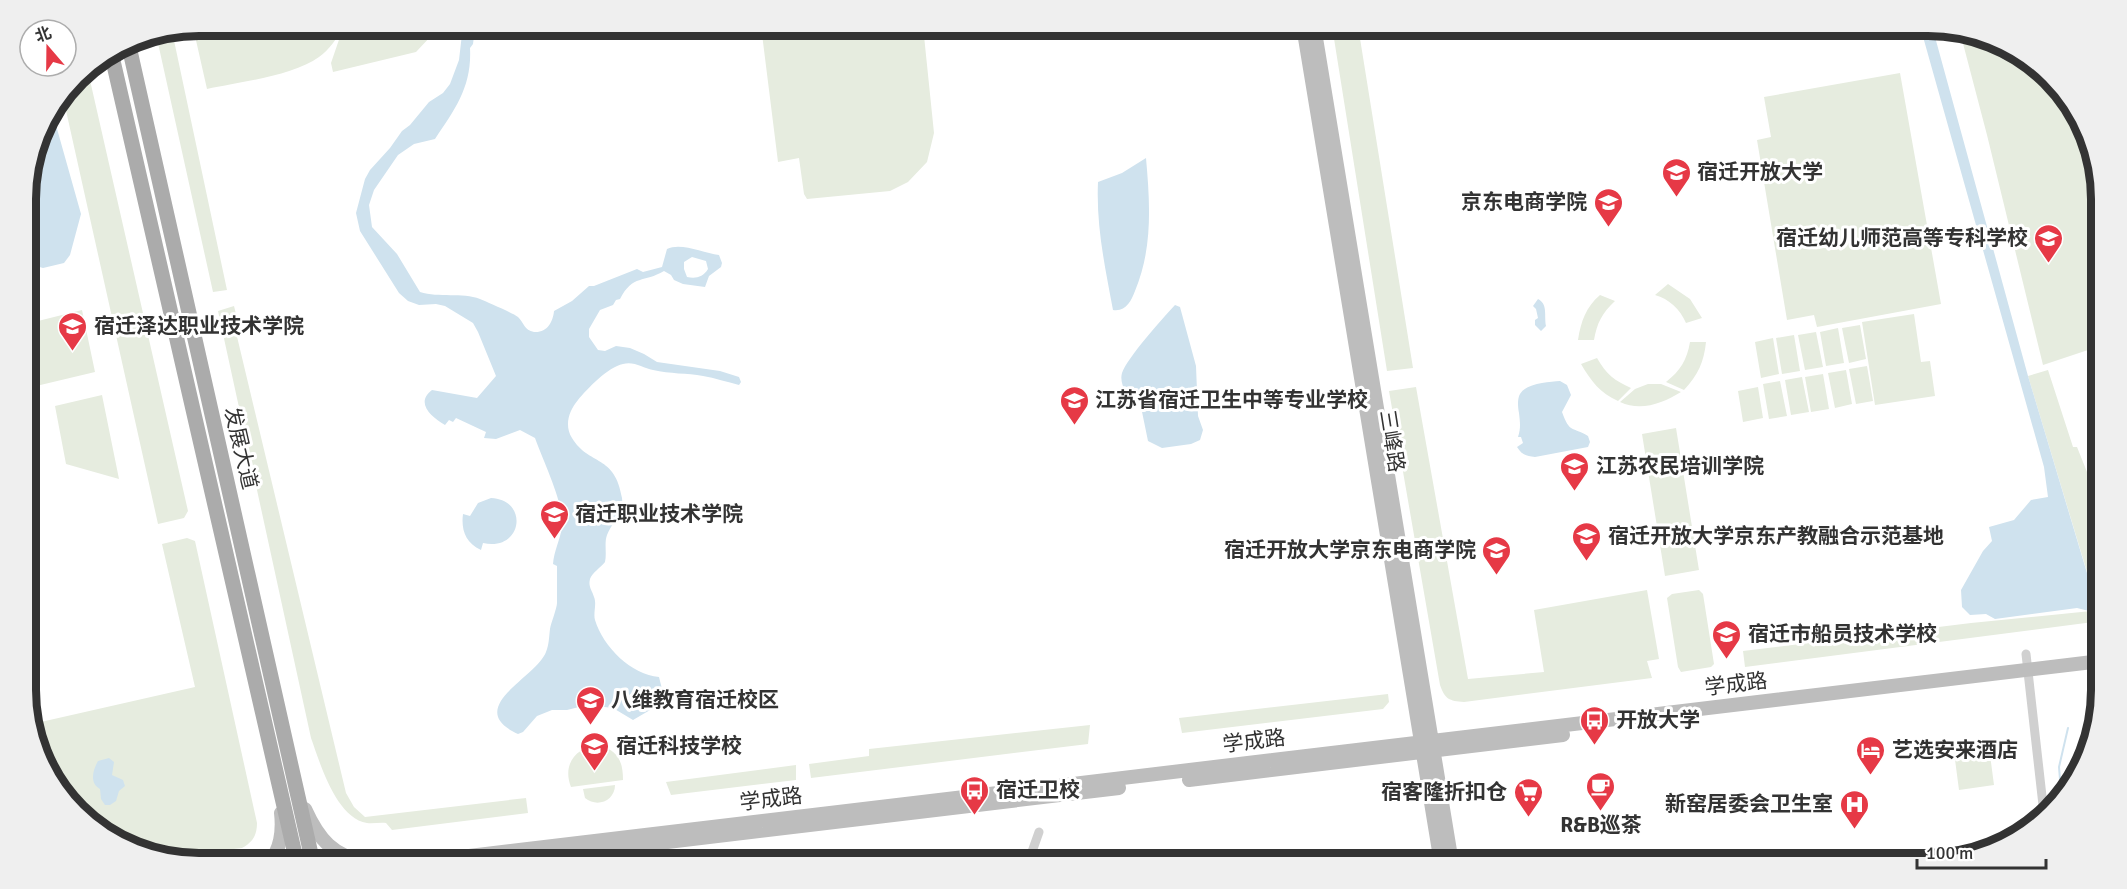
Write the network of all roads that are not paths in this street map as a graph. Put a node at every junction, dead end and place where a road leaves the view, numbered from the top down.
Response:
1 (1305, 36) edge
2 (1316, 36) edge
3 (130, 52) edge
4 (113, 61) edge
5 (2026, 654) dead end
6 (2091, 664) edge
7 (2091, 671) edge
8 (2028, 675) junction
9 (1427, 746) junction
10 (287, 787) junction
11 (2043, 805) edge
12 (1040, 832) dead end
13 (276, 853) edge
14 (296, 853) edge
15 (309, 853) edge
16 (339, 853) edge
17 (497, 853) edge
18 (572, 853) edge
19 (1032, 853) edge
20 (1440, 853) edge
21 (1450, 853) edge

1 - 9 main road, 三峰路
2 - 9 main road, 三峰路
3 - 10 main road, 发展大道
4 - 10 main road, 发展大道
5 - 8 street
6 - 8 main road, 学成路
7 - 8 main road, 学成路
8 - 9 main road, 学成路
8 - 11 street
9 - 17 main road, 学成路
9 - 18 main road, 学成路
9 - 20 main road, 三峰路
9 - 21 main road, 三峰路
10 - 13 main road
10 - 14 main road, 发展大道
10 - 15 main road, 发展大道
10 - 16 main road
12 - 19 street

